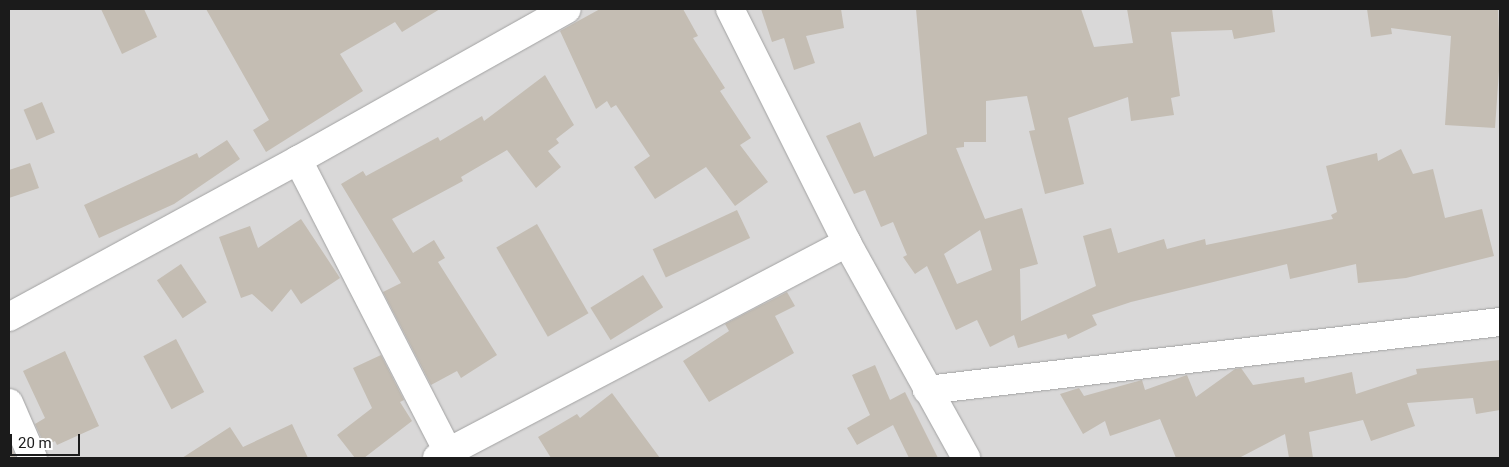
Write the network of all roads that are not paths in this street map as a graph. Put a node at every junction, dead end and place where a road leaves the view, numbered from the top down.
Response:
1 (567, 9) edge
2 (730, 9) edge
3 (298, 160) junction
4 (847, 244) junction
5 (9, 317) edge
6 (1500, 322) edge
7 (928, 390) junction
8 (9, 403) edge
9 (445, 456) edge
10 (32, 458) edge
11 (966, 458) edge

1 - 3 street
2 - 4 street
3 - 5 street
3 - 9 street
4 - 7 street
4 - 9 street
6 - 7 street
7 - 11 street
8 - 10 street

